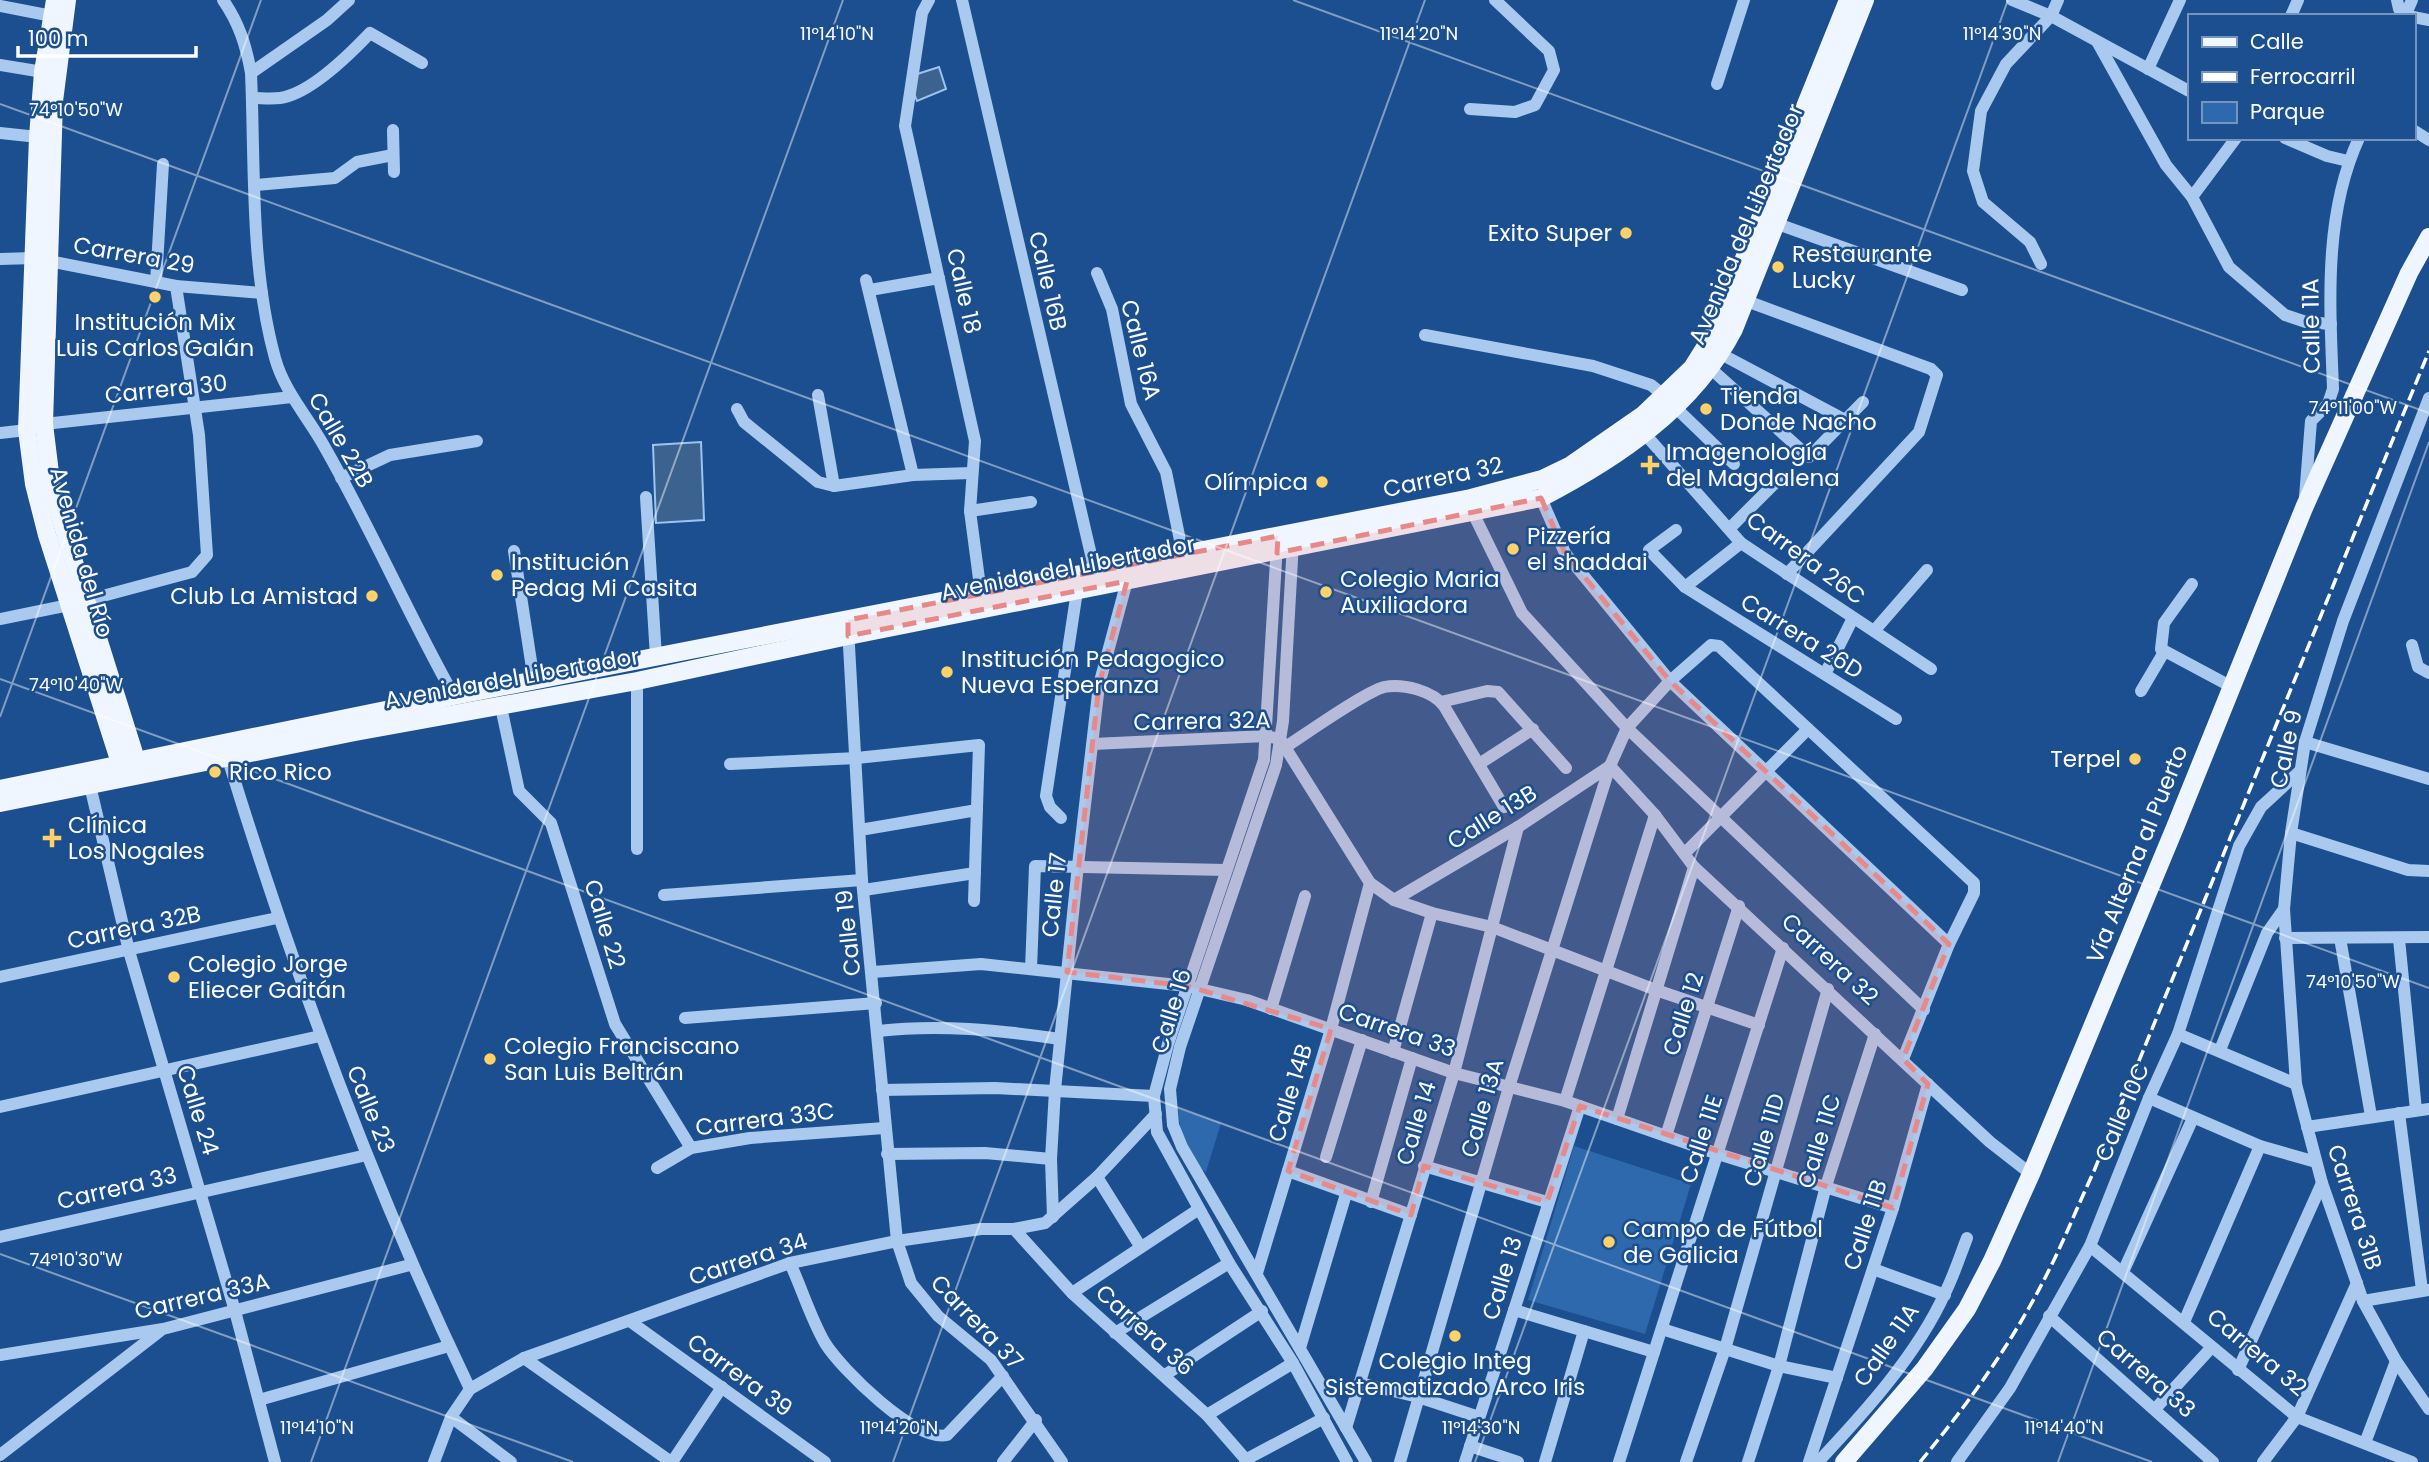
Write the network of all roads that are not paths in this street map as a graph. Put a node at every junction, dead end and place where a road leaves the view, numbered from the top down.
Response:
1 (67, 0) edge
2 (223, 0) edge
3 (349, 0) edge
4 (929, 0) edge
5 (961, 0) edge
6 (1495, 0) edge
7 (1744, 0) edge
8 (1848, 0) edge
9 (1865, 0) edge
10 (2012, 0) edge
11 (2058, 0) edge
12 (2180, 0) edge
13 (0, 6) edge
14 (54, 8) edge
15 (2051, 16) junction
16 (2098, 43) junction
17 (422, 63) dead end
18 (0, 65) edge
19 (2148, 69) junction
20 (43, 72) junction
21 (251, 73) junction
22 (1717, 84) dead end
23 (2188, 90) edge
24 (252, 98) junction
25 (1470, 109) dead end
26 (393, 130) dead end
27 (0, 133) edge
28 (38, 137) junction
29 (2235, 140) edge
30 (2290, 140) edge
31 (2358, 140) edge
32 (393, 155) junction
33 (2348, 162) junction
34 (163, 164) dead end
35 (394, 172) dead end
36 (256, 185) junction
37 (2192, 197) junction
38 (1775, 223) junction
39 (2429, 237) edge
40 (0, 259) edge
41 (41, 260) junction
42 (2041, 264) dead end
43 (1097, 273) dead end
44 (939, 278) junction
45 (156, 282) junction
46 (176, 286) junction
47 (1962, 290) dead end
48 (262, 293) junction
49 (1744, 300) junction
50 (2331, 324) junction
51 (1425, 335) dead end
52 (1716, 361) junction
53 (818, 395) dead end
54 (292, 397) junction
55 (2429, 398) edge
56 (1671, 402) junction
57 (1863, 402) dead end
58 (196, 406) junction
59 (737, 409) dead end
60 (1847, 421) junction
61 (36, 427) junction
62 (0, 433) edge
63 (1644, 433) junction
64 (477, 441) dead end
65 (1610, 441) joint
66 (1734, 464) dead end
67 (971, 473) junction
68 (913, 475) junction
69 (341, 478) junction
70 (1778, 480) dead end
71 (834, 486) junction
72 (646, 497) dead end
73 (1541, 498) junction
74 (1031, 502) dead end
75 (2304, 508) junction
76 (970, 511) junction
77 (1473, 513) junction
78 (1676, 530) dead end
79 (1729, 530) junction
80 (1285, 543) junction
81 (1741, 543) junction
82 (514, 551) dead end
83 (1183, 555) junction
84 (1927, 570) dead end
85 (1095, 572) junction
86 (1787, 574) junction
87 (1127, 581) junction
88 (2192, 584) dead end
89 (1685, 587) junction
90 (1077, 591) junction
91 (981, 594) junction
92 (77, 603) junction
93 (1853, 618) junction
94 (0, 619) edge
95 (848, 628) junction
96 (1874, 631) junction
97 (2412, 645) dead end
98 (2164, 652) junction
99 (656, 657) junction
100 (1931, 669) dead end
101 (2429, 673) edge
102 (1825, 674) junction
103 (534, 681) junction
104 (637, 681) junction
105 (1670, 681) junction
106 (2232, 687) junction
107 (2141, 691) dead end
108 (454, 696) junction
109 (1441, 702) junction
110 (501, 706) junction
111 (1896, 719) dead end
112 (1627, 728) junction
113 (1533, 729) junction
114 (1808, 729) junction
115 (1266, 736) junction
116 (1283, 742) junction
117 (2305, 742) junction
118 (1093, 744) junction
119 (857, 758) junction
120 (228, 759) junction
121 (730, 764) dead end
122 (1479, 764) junction
123 (1609, 766) junction
124 (130, 768) junction
125 (1566, 768) dead end
126 (1767, 770) junction
127 (2300, 771) junction
128 (88, 777) junction
129 (2429, 779) edge
130 (0, 789) edge
131 (0, 803) edge
132 (1504, 807) dead end
133 (977, 810) junction
134 (1654, 815) junction
135 (1721, 816) junction
136 (1060, 818) dead end
137 (1518, 827) junction
138 (860, 830) junction
139 (2291, 833) junction
140 (637, 849) dead end
141 (1685, 853) junction
142 (1078, 864) junction
143 (1694, 867) junction
144 (1226, 870) junction
145 (2429, 871) edge
146 (975, 873) junction
147 (1370, 883) junction
148 (863, 885) junction
149 (664, 895) dead end
150 (1305, 896) dead end
151 (1394, 900) junction
152 (974, 901) dead end
153 (1739, 906) junction
154 (2284, 909) junction
155 (1432, 913) junction
156 (276, 918) junction
157 (1493, 927) junction
158 (2429, 937) edge
159 (2340, 938) junction
160 (2285, 939) junction
161 (2399, 939) junction
162 (1949, 944) junction
163 (1783, 948) junction
164 (1553, 949) junction
165 (129, 951) junction
166 (1031, 969) junction
167 (1605, 969) junction
168 (873, 972) junction
169 (1067, 972) junction
170 (0, 977) edge
171 (1194, 987) junction
172 (1828, 989) junction
173 (1656, 990) junction
174 (876, 1003) junction
175 (1707, 1007) junction
176 (1271, 1009) junction
177 (1924, 1010) junction
178 (685, 1018) dead end
179 (1759, 1025) junction
180 (1331, 1029) junction
181 (878, 1031) junction
182 (1875, 1034) junction
183 (2178, 1034) junction
184 (320, 1036) junction
185 (1060, 1040) junction
186 (1362, 1040) junction
187 (2220, 1050) junction
188 (1393, 1052) junction
189 (1412, 1058) junction
190 (1903, 1059) junction
191 (165, 1071) junction
192 (1454, 1073) junction
193 (1928, 1084) junction
194 (2296, 1084) junction
195 (1509, 1087) junction
196 (882, 1090) junction
197 (1055, 1090) junction
198 (1154, 1097) junction
199 (2148, 1098) junction
200 (1565, 1101) junction
201 (1580, 1106) junction
202 (0, 1107) edge
203 (2423, 1110) edge
204 (2399, 1113) junction
205 (1156, 1114) junction
206 (2371, 1116) junction
207 (2193, 1118) junction
208 (1617, 1119) junction
209 (2307, 1127) junction
210 (884, 1128) junction
211 (1666, 1136) junction
212 (2260, 1146) junction
213 (691, 1148) junction
214 (367, 1154) junction
215 (887, 1154) junction
216 (1718, 1154) junction
217 (1326, 1157) dead end
218 (1051, 1159) junction
219 (2316, 1162) junction
220 (1424, 1166) junction
221 (657, 1168) dead end
222 (1288, 1171) junction
223 (1778, 1173) junction
224 (2031, 1174) junction
225 (1097, 1177) junction
226 (1483, 1183) junction
227 (2322, 1183) junction
228 (1826, 1186) junction
229 (201, 1191) junction
230 (1346, 1194) junction
231 (1371, 1202) junction
232 (1548, 1202) junction
233 (1893, 1208) junction
234 (1199, 1209) junction
235 (1411, 1215) junction
236 (1053, 1217) junction
237 (1014, 1229) junction
238 (0, 1237) edge
239 (1967, 1238) dead end
240 (897, 1241) junction
241 (1140, 1246) junction
242 (2090, 1246) junction
243 (790, 1263) junction
244 (1229, 1263) junction
245 (410, 1265) junction
246 (1873, 1269) junction
247 (2123, 1272) junction
248 (1257, 1273) junction
249 (2357, 1283) junction
250 (2426, 1290) edge
251 (1072, 1293) junction
252 (1945, 1295) junction
253 (2363, 1301) junction
254 (1514, 1310) junction
255 (235, 1311) junction
256 (1262, 1311) junction
257 (2049, 1316) junction
258 (631, 1322) junction
259 (2184, 1322) junction
260 (1662, 1328) junction
261 (163, 1329) junction
262 (1584, 1331) junction
263 (1115, 1333) junction
264 (449, 1346) junction
265 (1300, 1348) junction
266 (2211, 1348) junction
267 (1725, 1349) junction
268 (1654, 1352) junction
269 (0, 1355) edge
270 (524, 1358) junction
271 (2396, 1361) junction
272 (1293, 1363) junction
273 (1779, 1366) junction
274 (2238, 1370) junction
275 (1165, 1375) junction
276 (1003, 1376) junction
277 (1837, 1378) junction
278 (1360, 1383) junction
279 (722, 1387) junction
280 (470, 1388) junction
281 (1418, 1397) junction
282 (259, 1400) junction
283 (2156, 1408) junction
284 (2429, 1409) edge
285 (1207, 1415) junction
286 (451, 1417) junction
287 (1479, 1417) junction
288 (2297, 1417) junction
289 (1324, 1418) junction
290 (1036, 1420) junction
291 (1346, 1428) junction
292 (2364, 1443) junction
293 (1470, 1446) junction
294 (1968, 1449) junction
295 (0, 1455) edge
296 (1247, 1461) edge
297 (275, 1462) edge
298 (434, 1462) edge
299 (511, 1462) edge
300 (671, 1462) edge
301 (825, 1462) edge
302 (1003, 1462) edge
303 (1062, 1462) edge
304 (1347, 1462) edge
305 (1366, 1462) edge
306 (1400, 1462) edge
307 (1465, 1462) edge
308 (1518, 1462) edge
309 (1545, 1462) edge
310 (1619, 1462) edge
311 (1686, 1462) edge
312 (1748, 1462) edge
313 (1808, 1462) edge
314 (1818, 1462) edge
315 (1844, 1462) edge
316 (1957, 1462) edge
317 (1974, 1462) edge
318 (2213, 1462) edge
319 (2263, 1462) edge
320 (2412, 1462) edge

1 - 41 main road, Avenida del Río
2 - 21 street, Calle 22B
3 - 21 street
4 - 44 street, Calle 18
5 - 85 street, Calle 16B
6 - 25 street
7 - 22 street
8 - 56 main road, Avenida del Libertador
9 - 38 main road, Avenida del Libertador
10 - 15 street
11 - 15 street
12 - 19 street
13 - 14 street
14 - 20 main road, Avenida del Río
15 - 16 street
15 - 42 street
16 - 19 street
16 - 37 street
17 - 24 street
18 - 20 street
19 - 23 street
20 - 28 main road, Avenida del Río
21 - 24 street, Calle 22B
24 - 36 street, Calle 22B
26 - 32 street
27 - 28 street
28 - 41 main road, Avenida del Río
29 - 37 street
30 - 33 street
31 - 33 street, Calle 11A
32 - 35 street
32 - 36 street
33 - 50 street, Calle 11A
34 - 45 street
36 - 48 street, Calle 22B
37 - 50 street
38 - 47 street
38 - 49 main road, Avenida del Libertador
39 - 75 main road, Vía Alterna al Puerto
40 - 41 street, Carrera 29
41 - 45 street, Carrera 29
41 - 61 main road, Avenida del Río
43 - 83 street, Calle 16A
44 - 67 street, Calle 18
44 - 68 street
45 - 46 street, Carrera 29
46 - 48 street, Carrera 29
46 - 58 street
48 - 54 street, Calle 22B
49 - 52 main road, Avenida del Libertador
49 - 86 street
50 - 75 street, Calle 11A
51 - 56 street
52 - 56 main road, Avenida del Libertador
52 - 60 street
52 - 60 street
53 - 71 street
54 - 58 street, Carrera 30
54 - 69 street, Calle 22B
55 - 117 street, Calle 9
56 - 63 main road, Avenida del Libertador
56 - 65 main road, Avenida del Libertador
56 - 66 street
57 - 60 street
58 - 61 street, Carrera 30
58 - 92 street
59 - 71 street
61 - 62 street, Carrera 30
61 - 92 main road, Avenida del Río
63 - 73 main road, Avenida del Libertador
63 - 79 street, Carrera 26C
64 - 69 street
65 - 80 main road, Carrera 32
67 - 68 street
67 - 76 street, Calle 18
68 - 71 street
69 - 108 street, Calle 22B
70 - 79 street
72 - 99 street
73 - 77 main road, Avenida del Libertador
73 - 105 street
74 - 76 street
75 - 106 main road, Vía Alterna al Puerto
76 - 91 street, Calle 18
77 - 80 main road, Avenida del Libertador
77 - 112 street
78 - 89 street, Carrera 26D
79 - 81 street, Carrera 26C
80 - 83 main road, Avenida del Libertador
80 - 87 main road, Avenida del Libertador
80 - 115 street, Calle 16
80 - 116 street, Calle 16
81 - 86 street, Carrera 26C
81 - 89 street
82 - 103 street
83 - 85 main road, Avenida del Libertador
84 - 96 street
85 - 91 main road, Avenida del Libertador
86 - 93 street, Carrera 26C
87 - 90 main road, Avenida del Libertador
87 - 118 street, Calle 17
88 - 98 street
89 - 102 street, Carrera 26D
90 - 95 main road, Avenida del Libertador
90 - 136 street
91 - 95 main road, Avenida del Libertador
92 - 94 street
92 - 124 main road, Avenida del Río
93 - 96 street, Carrera 26C
93 - 102 street
95 - 99 main road, Avenida del Libertador
95 - 104 main road, Avenida del Libertador
95 - 119 street, Calle 19
96 - 100 street, Carrera 26C
97 - 101 street
98 - 106 street
98 - 107 street
99 - 103 main road, Avenida del Libertador
102 - 111 street, Carrera 26D
103 - 108 main road, Avenida del Libertador
104 - 110 main road, Avenida del Libertador
104 - 140 street
105 - 112 street, Calle 13A
105 - 114 street, Calle 13A
105 - 126 street
106 - 224 main road, Vía Alterna al Puerto
108 - 124 main road, Avenida del Libertador
109 - 113 street
109 - 116 street
109 - 122 street
110 - 120 main road, Avenida del Libertador
110 - 213 street, Calle 22
112 - 123 street, Calle 13A
112 - 135 street
113 - 122 street
113 - 125 street
114 - 126 street
114 - 162 street
115 - 116 street, Carrera 32A
115 - 118 street, Carrera 32A
115 - 144 street, Calle 16
116 - 147 street, Carrera 32A
116 - 171 street, Calle 16
117 - 127 street, Calle 9
117 - 129 street
118 - 142 street, Calle 17
119 - 121 street
119 - 133 street
119 - 138 street, Calle 19
120 - 124 main road, Avenida del Libertador
120 - 156 street, Calle 23
122 - 132 street
123 - 134 street, Carrera 32
123 - 137 street, Calle 13B
123 - 164 street, Calle 13A
124 - 128 main road, Avenida del Libertador
126 - 135 street
126 - 162 street
127 - 139 street, Calle 9
127 - 183 street, Calle 10C
128 - 130 main road, Avenida del Libertador
128 - 131 main road, Avenida del Libertador
128 - 165 street, Calle 24
133 - 138 street
133 - 146 street
134 - 141 street, Carrera 32
134 - 167 street
135 - 141 street
135 - 177 street
137 - 151 street, Calle 13B
137 - 157 street, Calle 14
138 - 148 street, Calle 19
139 - 145 street
139 - 154 street, Calle 9
141 - 143 street, Carrera 32
142 - 144 street
142 - 166 street
142 - 169 street, Calle 17
143 - 153 street, Carrera 32
143 - 173 street
144 - 171 street, Calle 16
146 - 148 street
146 - 152 street
147 - 151 street, Carrera 32A
147 - 180 street, Calle 14B
148 - 149 street
148 - 168 street, Calle 19
150 - 176 street
151 - 155 street, Carrera 32A
153 - 163 street, Carrera 32
153 - 175 street, Calle 12
154 - 160 street, Calle 9
154 - 187 street
155 - 157 street, Carrera 32A
155 - 188 street
156 - 165 street, Carrera 32B
156 - 184 street, Calle 23
157 - 164 street, Carrera 32A
157 - 192 street, Calle 14
158 - 161 street
159 - 160 street
159 - 161 street
159 - 206 street
160 - 194 street, Calle 9
161 - 203 street
162 - 177 street
163 - 172 street, Carrera 32
163 - 179 street, Calle 11E
164 - 167 street, Carrera 32A
164 - 195 street, Calle 13A
165 - 170 street, Carrera 32B
165 - 191 street, Calle 24
166 - 168 street, Carrera 33
166 - 169 street, Carrera 33
167 - 173 street, Carrera 32A
167 - 200 street
168 - 174 street, Calle 19
169 - 171 street, Carrera 33
169 - 185 street, Calle 17
171 - 176 street, Carrera 33
171 - 198 street, Calle 16
171 - 248 street, Calle 16
172 - 182 street, Carrera 32
172 - 223 street, Calle 11D
173 - 175 street, Carrera 32A
173 - 208 street
174 - 178 street
174 - 181 street, Calle 19
175 - 179 street, Carrera 32A
175 - 211 street, Calle 12
176 - 180 street, Carrera 33
177 - 190 street
179 - 216 street, Calle 11E
180 - 186 street, Carrera 33
180 - 222 street, Calle 14B
181 - 185 street
181 - 196 street, Calle 19
182 - 190 street, Carrera 32
182 - 228 street, Calle 11C
183 - 187 street
183 - 199 street, Calle 10C
184 - 191 street
184 - 214 street, Calle 23
185 - 197 street, Calle 17
186 - 188 street, Carrera 33
186 - 217 street
187 - 194 street
188 - 189 street, Carrera 33
189 - 192 street, Carrera 33
189 - 231 street
190 - 193 street, Carrera 32
191 - 202 street
191 - 229 street, Calle 24
192 - 195 street, Carrera 33
192 - 220 street, Calle 14
193 - 224 street, Carrera 32
193 - 233 street, Calle 11B
194 - 209 street, Calle 9
195 - 200 street, Carrera 33
195 - 226 street, Calle 13A
196 - 197 street
196 - 210 street, Calle 19
197 - 198 street
197 - 218 street, Calle 17
198 - 205 street, Calle 16
199 - 207 street
199 - 242 street, Calle 10C
200 - 201 street, Carrera 33
201 - 208 street, Carrera 33
201 - 232 street, Calle 13
203 - 204 street
204 - 206 street
204 - 250 street
205 - 225 street
205 - 234 street, Calle 16
206 - 209 street
207 - 212 street
207 - 247 street
208 - 211 street, Carrera 33
209 - 219 street, Carrera 31B
210 - 213 street, Carrera 33C
210 - 215 street, Calle 19
211 - 216 street, Carrera 33
212 - 219 street
212 - 259 street
213 - 221 street, Carrera 33C
214 - 229 street, Carrera 33
214 - 245 street, Calle 23
215 - 218 street
215 - 240 street, Calle 19
216 - 223 street, Carrera 33
216 - 260 street, Calle 11E
218 - 236 street, Calle 17
219 - 227 street, Carrera 31B
220 - 226 street
220 - 235 street, Calle 14
222 - 230 street
222 - 248 street, Calle 14B
223 - 228 street, Carrera 33
223 - 267 street, Calle 11D
224 - 315 main road, Vía Alterna al Puerto
225 - 236 street
225 - 241 street
226 - 232 street
226 - 281 street, Calle 13A
227 - 249 street, Carrera 31B
227 - 274 street
228 - 233 street, Carrera 33
228 - 273 street, Calle 11C
229 - 238 street, Carrera 33
229 - 255 street, Calle 24
230 - 231 street
230 - 265 street
231 - 235 street
232 - 254 street, Calle 13
233 - 246 street, Calle 11B
234 - 241 street
234 - 244 street, Calle 16
235 - 278 street, Calle 14
236 - 237 street, Carrera 34
237 - 240 street, Carrera 34
237 - 251 street, Carrera 36
239 - 252 street, Calle 11A
240 - 243 street, Carrera 34
240 - 276 street, Carrera 37
241 - 251 street
242 - 247 street, Carrera 32
242 - 257 street, Calle 10C
243 - 258 street, Carrera 34
243 - 276 street
244 - 256 street, Calle 16
244 - 263 street
245 - 255 street, Carrera 33A
245 - 264 street, Calle 23
246 - 252 street
246 - 277 street, Calle 11B
247 - 259 street, Carrera 32
248 - 265 street, Calle 16
249 - 253 street, Carrera 31B
249 - 288 street
250 - 253 street
251 - 263 street, Carrera 36
252 - 314 street, Calle 11A
253 - 271 street, Carrera 31B
254 - 262 street
254 - 287 street, Calle 13
255 - 261 street, Carrera 33A
255 - 282 street, Calle 24
256 - 272 street, Calle 16
256 - 275 street
257 - 283 street, Carrera 33
257 - 294 street, Calle 10C
258 - 270 street, Carrera 34
258 - 279 street, Carrera 39
259 - 266 street, Carrera 32
260 - 267 street
260 - 268 street, Calle 11E
261 - 269 street, Carrera 33A
261 - 295 street
262 - 268 street
262 - 309 street
263 - 275 street, Carrera 36
264 - 280 street, Calle 23
264 - 282 street
265 - 291 street, Calle 16
266 - 274 street, Carrera 32
266 - 283 street
267 - 273 street
267 - 311 street, Calle 11D
268 - 310 street, Calle 11E
270 - 280 street, Carrera 34
270 - 300 street
271 - 284 street, Carrera 31B
271 - 292 street
272 - 285 street
272 - 289 street, Calle 16
273 - 277 street
273 - 312 street, Calle 11C
274 - 288 street, Carrera 32
275 - 285 street, Carrera 36
276 - 290 street, Carrera 37
277 - 313 street, Calle 11B
278 - 281 street
278 - 291 street, Calle 14
279 - 300 street
279 - 301 street, Carrera 39
280 - 286 street
281 - 287 street
281 - 306 street, Calle 13A
282 - 297 street, Calle 24
283 - 318 street, Carrera 33
285 - 296 street, Carrera 36
286 - 298 street
286 - 299 street
287 - 293 street, Calle 13
288 - 292 street, Carrera 32
288 - 319 street
289 - 296 street
289 - 304 street, Calle 16
290 - 302 street
290 - 303 street, Carrera 37
291 - 305 street, Calle 16
292 - 320 street, Carrera 32
293 - 307 street, Calle 13
293 - 308 street
294 - 316 street, Calle 10C
294 - 317 street

